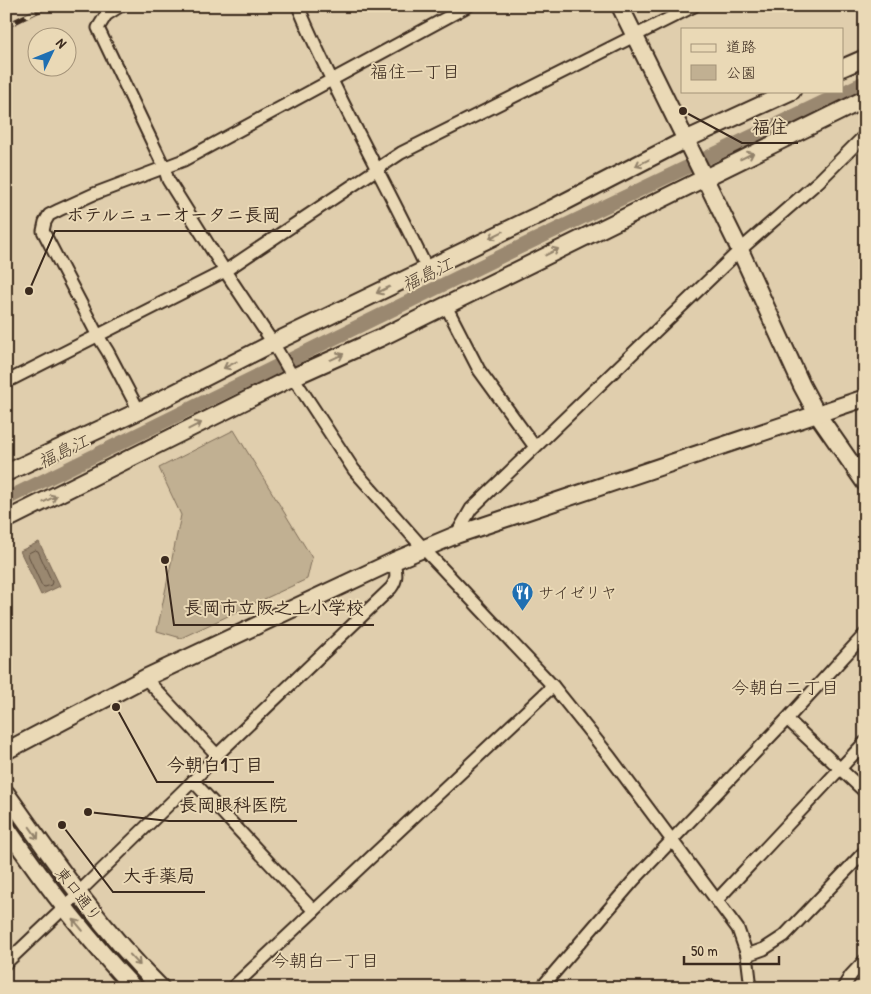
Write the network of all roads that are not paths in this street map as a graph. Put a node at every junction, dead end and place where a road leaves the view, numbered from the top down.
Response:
1 (120, 6) edge
2 (298, 6) edge
3 (468, 6) edge
4 (620, 6) edge
5 (694, 6) edge
6 (635, 36) junction
7 (865, 58) edge
8 (844, 67) edge
9 (332, 80) junction
10 (790, 92) edge
11 (865, 99) edge
12 (865, 135) edge
13 (687, 144) junction
14 (164, 167) junction
15 (377, 169) junction
16 (702, 174) junction
17 (740, 250) junction
18 (427, 269) junction
19 (225, 272) junction
20 (445, 304) junction
21 (98, 336) junction
22 (275, 347) junction
23 (291, 374) junction
24 (6, 382) edge
25 (865, 398) edge
26 (139, 411) junction
27 (817, 414) junction
28 (535, 448) junction
29 (6, 473) edge
30 (865, 482) edge
31 (6, 520) edge
32 (456, 535) junction
33 (423, 548) junction
34 (394, 561) junction
35 (865, 634) edge
36 (145, 678) junction
37 (553, 686) junction
38 (787, 719) junction
39 (865, 742) edge
40 (6, 751) edge
41 (217, 755) junction
42 (839, 768) junction
43 (193, 781) junction
44 (865, 792) edge
45 (6, 793) edge
46 (6, 827) edge
47 (672, 839) junction
48 (865, 850) edge
49 (78, 893) junction
50 (717, 900) junction
51 (64, 908) junction
52 (314, 911) junction
53 (746, 955) junction
54 (9, 960) edge
55 (865, 960) edge
56 (134, 988) edge
57 (161, 988) edge
58 (232, 988) edge
59 (541, 988) edge
60 (706, 988) edge
61 (718, 988) edge
62 (752, 988) edge
63 (843, 988) edge

1 - 14 street
2 - 9 street
3 - 9 street
4 - 6 street
5 - 6 street
6 - 13 street
6 - 15 street
7 - 8 street
9 - 14 street
9 - 15 street
10 - 13 street
16 -> 11 street
12 - 17 street
13 - 16 street
13 -> 18 street
14 - 19 street
14 - 21 street
15 - 18 street
15 - 19 street
16 - 17 street
20 -> 16 street
17 - 27 street
17 - 28 street
18 -> 22 street
19 - 21 street
19 - 22 street
23 -> 20 street
20 - 28 street
21 - 24 street
21 - 26 street
22 - 23 street
22 -> 26 street
31 -> 23 street
23 - 33 street
25 - 27 street
26 - 29 street
27 - 30 street
27 - 32 street
28 - 32 street
32 - 33 street
33 - 34 street
33 - 37 street
34 - 36 street
34 - 41 street
35 - 38 street
36 - 40 street
36 - 41 street
37 - 47 street
37 - 52 street
38 - 42 street
38 - 47 street
39 - 42 street
41 - 43 street
42 - 44 street
42 - 50 street
43 - 49 street
43 - 52 street
45 -> 49 street, 東口通り
46 - 51 street, 東口通り
47 - 50 street
47 - 59 street
48 - 53 street
49 - 51 street
49 -> 57 street, 東口通り
50 - 53 street
51 - 54 street
56 -> 51 street, 東口通り
52 - 58 street
53 - 62 street
55 - 63 street
60 - 61 street

